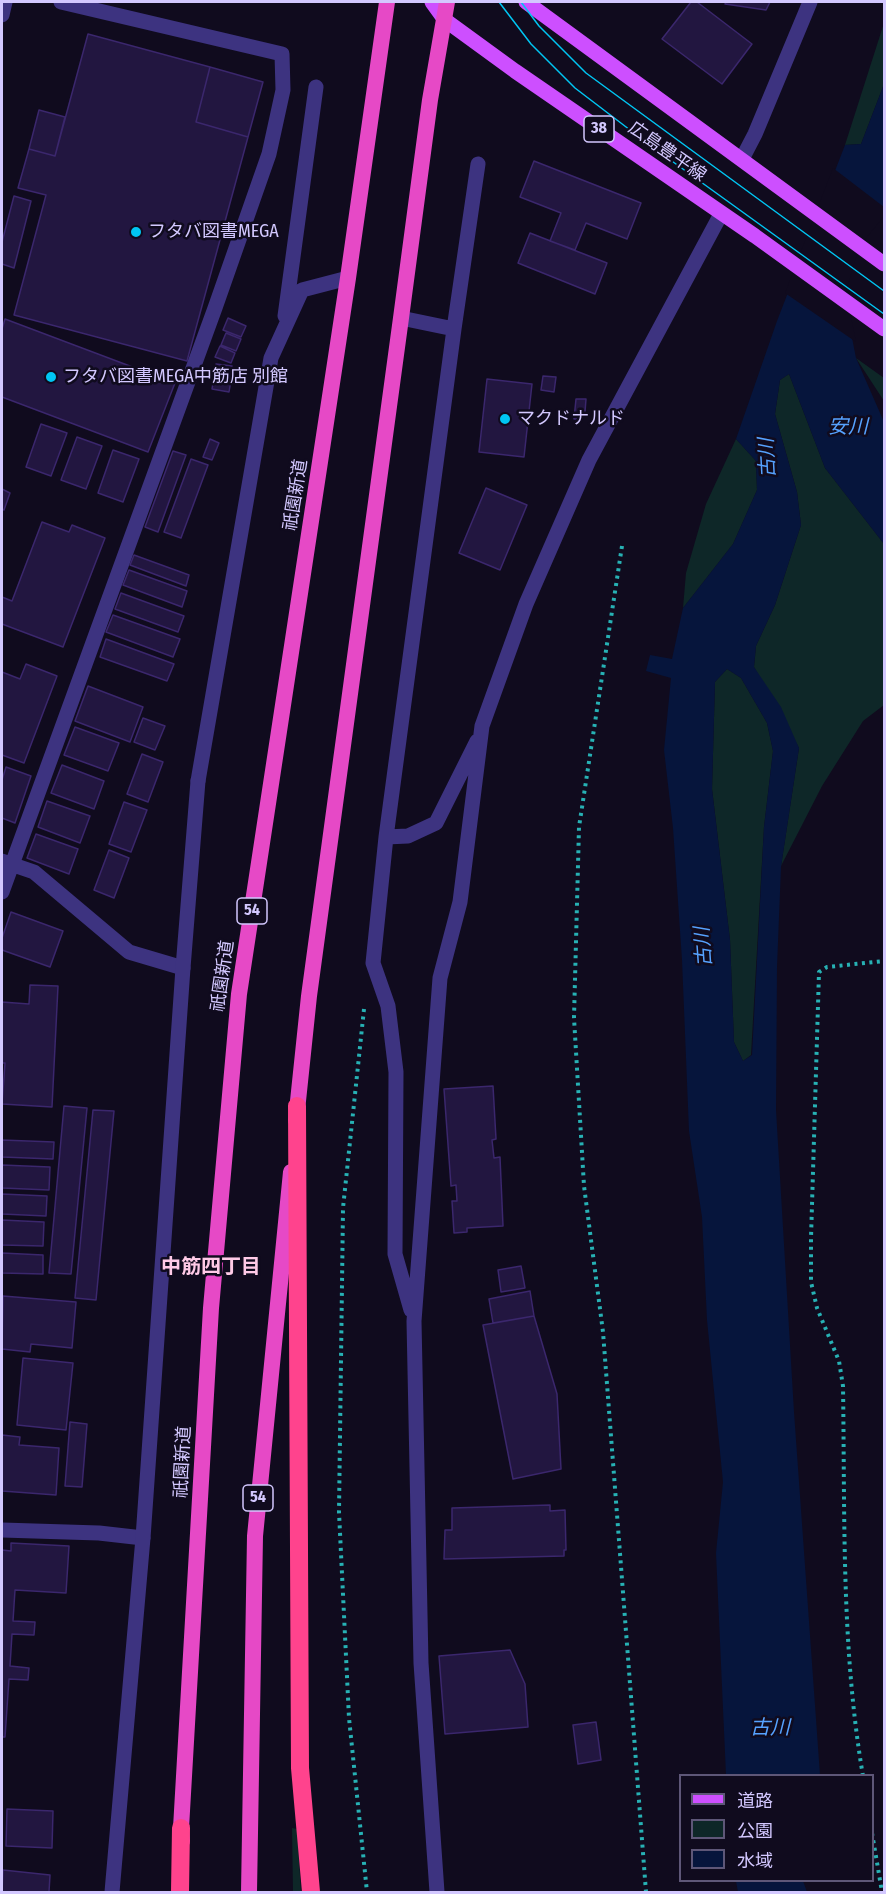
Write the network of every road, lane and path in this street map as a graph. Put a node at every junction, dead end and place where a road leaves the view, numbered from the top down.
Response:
1 (5, 2) edge
2 (61, 2) edge
3 (387, 2) edge
4 (432, 2) edge
5 (447, 2) edge
6 (526, 2) edge
7 (810, 2) edge
8 (2, 15) edge
9 (445, 20) junction
10 (316, 87) dead end
11 (742, 159) junction
12 (478, 164) dead end
13 (721, 214) junction
14 (885, 264) edge
15 (348, 278) junction
16 (401, 318) junction
17 (454, 329) junction
18 (885, 329) edge
19 (283, 331) junction
20 (622, 546) dead end
21 (482, 730) junction
22 (386, 837) junction
23 (7, 863) edge
24 (2, 892) edge
25 (885, 961) edge
26 (183, 968) junction
27 (366, 1004) dead end
28 (297, 1106) junction
29 (414, 1321) junction
30 (2, 1530) edge
31 (143, 1538) junction
32 (863, 1774) edge
33 (181, 1828) junction
34 (874, 1840) edge
35 (112, 1893) edge
36 (180, 1893) edge
37 (185, 1893) edge
38 (249, 1893) edge
39 (311, 1893) edge
40 (367, 1893) edge
41 (437, 1893) edge
42 (646, 1893) edge
43 (882, 1893) edge

1 - 8 street
2 - 23 street
3 - 15 highway, 祇園新道 / 54
4 - 9 main road, 広島豊平線 / 38
5 - 9 highway, 54
6 - 11 main road, 広島豊平線
7 - 11 street
9 - 13 main road, 広島豊平線 / 38
9 - 16 highway, 54
10 - 19 street
11 - 14 main road, 広島豊平線
12 - 17 street
13 - 18 main road, 広島豊平線 / 38
13 - 21 street
15 - 19 street
15 - 33 highway, 祇園新道 / 54
16 - 17 street
16 - 28 highway, 54
17 - 22 street
19 - 26 street
20 - 42 path
21 - 22 street
21 - 29 street
22 - 29 street
23 - 24 street
23 - 26 street
25 - 32 path
26 - 31 street
27 - 40 path
28 - 38 highway, 54
28 - 39 highway
29 - 41 street
30 - 31 street
31 - 35 street
33 - 36 highway
33 - 37 highway, 祇園新道 / 54
34 - 43 path

